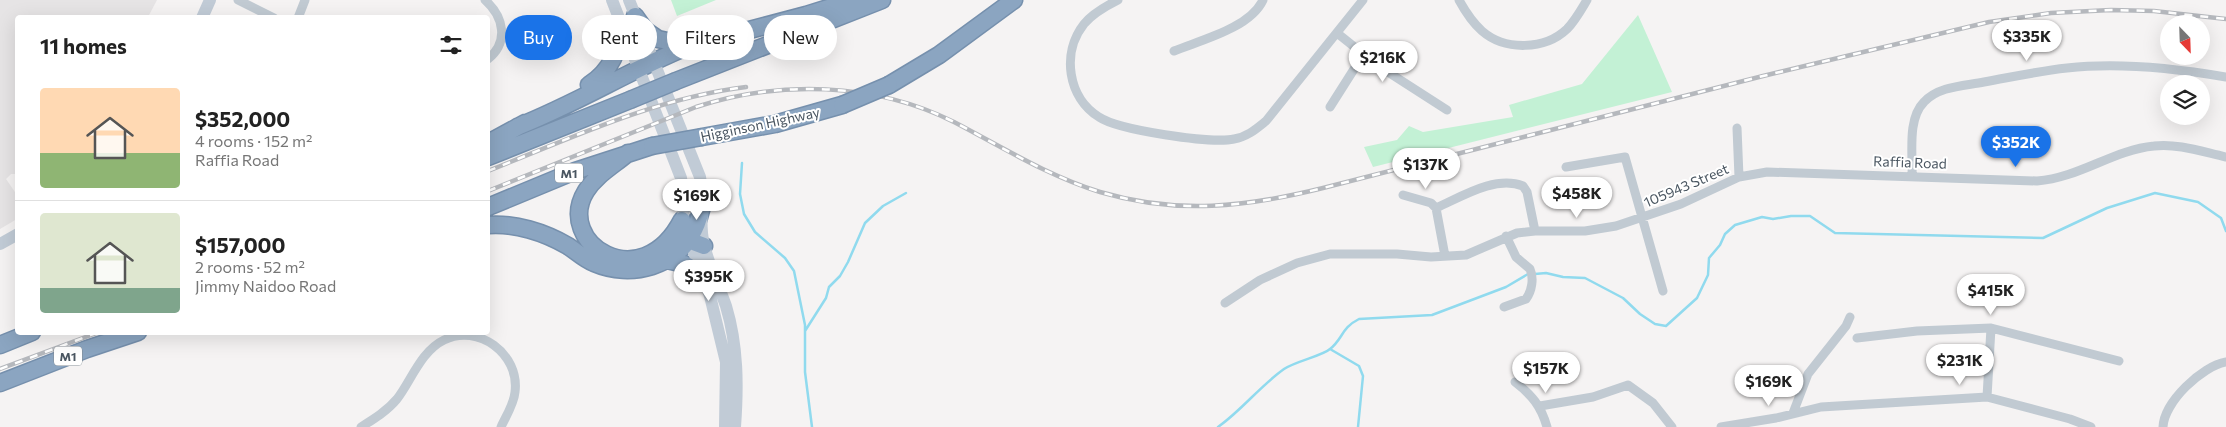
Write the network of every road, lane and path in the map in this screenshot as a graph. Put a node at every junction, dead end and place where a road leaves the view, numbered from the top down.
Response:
1 (210, 0) edge
2 (238, 0) edge
3 (305, 0) edge
4 (486, 0) edge
5 (612, 0) edge
6 (628, 0) edge
7 (854, 0) edge
8 (882, 0) edge
9 (1014, 0) edge
10 (1118, 0) edge
11 (1263, 0) edge
12 (1363, 0) edge
13 (1459, 0) edge
14 (1586, 0) edge
15 (203, 15) edge
16 (268, 15) edge
17 (299, 15) edge
18 (624, 15) edge
19 (629, 15) edge
20 (754, 28) edge
21 (1337, 34) junction
22 (1174, 51) dead end
23 (667, 55) edge
24 (1364, 55) junction
25 (490, 56) edge
26 (614, 60) edge
27 (644, 60) edge
28 (646, 64) junction
29 (2226, 78) edge
30 (1330, 107) dead end
31 (1447, 110) dead end
32 (517, 127) junction
33 (1737, 128) dead end
34 (490, 142) edge
35 (628, 153) junction
36 (490, 156) edge
37 (2226, 157) edge
38 (1566, 167) dead end
39 (1796, 173) joint
40 (1912, 176) junction
41 (1739, 177) junction
42 (1403, 195) dead end
43 (703, 202) junction
44 (490, 207) edge
45 (1436, 208) junction
46 (1644, 217) junction
47 (682, 220) junction
48 (490, 225) edge
49 (1535, 231) junction
50 (15, 236) edge
51 (1506, 236) junction
52 (688, 240) junction
53 (0, 244) edge
54 (704, 246) junction
55 (664, 254) junction
56 (1445, 256) junction
57 (700, 272) junction
58 (1664, 291) dead end
59 (1225, 303) dead end
60 (1504, 307) dead end
61 (1850, 317) dead end
62 (1992, 328) junction
63 (25, 335) edge
64 (129, 335) edge
65 (1857, 338) dead end
66 (0, 345) edge
67 (2119, 361) dead end
68 (2226, 362) edge
69 (1515, 382) dead end
70 (0, 383) edge
71 (1987, 397) junction
72 (1540, 406) junction
73 (1793, 413) junction
74 (1757, 424) edge
75 (361, 427) edge
76 (501, 427) edge
77 (725, 427) edge
78 (734, 427) edge
79 (1547, 427) edge
80 (1672, 427) edge
81 (1721, 427) edge
82 (2090, 427) edge
83 (2163, 427) edge

1 - 15 street
2 - 16 street
3 - 17 street
4 - 25 street
5 - 18 street
6 - 19 street
7 - 20 highway
8 - 36 highway, bridge
9 - 35 highway, Higginson Highway / M1, bridge
10 - 21 street
11 - 22 street
12 - 21 street
13 - 14 street
21 - 24 street
23 - 28 highway
24 - 30 street
24 - 31 street
26 - 32 highway
27 - 28 street
28 - 32 highway
28 - 43 street
28 - 47 street
29 - 40 street
32 - 34 highway
33 - 41 street
35 - 44 highway, Higginson Highway / M1
35 - 55 highway
37 - 40 street, Raffia Road
38 - 46 street
39 - 40 street, Raffia Road
39 - 41 street, 105943 Street
41 - 46 street, 105943 Street
42 - 45 street
43 - 52 highway
43 - 54 street
45 - 49 street
45 - 56 street
46 - 49 street, 105943 Street
46 - 58 street
47 - 52 street
47 - 55 highway
48 - 55 highway
49 - 51 street, 105943 Street
50 - 53 street
51 - 56 street, 105943 Street
51 - 60 street
52 - 54 highway
52 - 55 highway
52 - 57 street
54 - 78 street
55 - 57 highway
56 - 59 street, 105943 Street
57 - 77 street
61 - 73 street
62 - 65 street
62 - 67 street
62 - 71 street
63 - 66 highway
64 - 70 highway, M1
68 - 83 street
69 - 72 street
71 - 73 street
71 - 82 street
72 - 79 street
72 - 80 street
73 - 74 street
74 - 81 street
75 - 76 street

